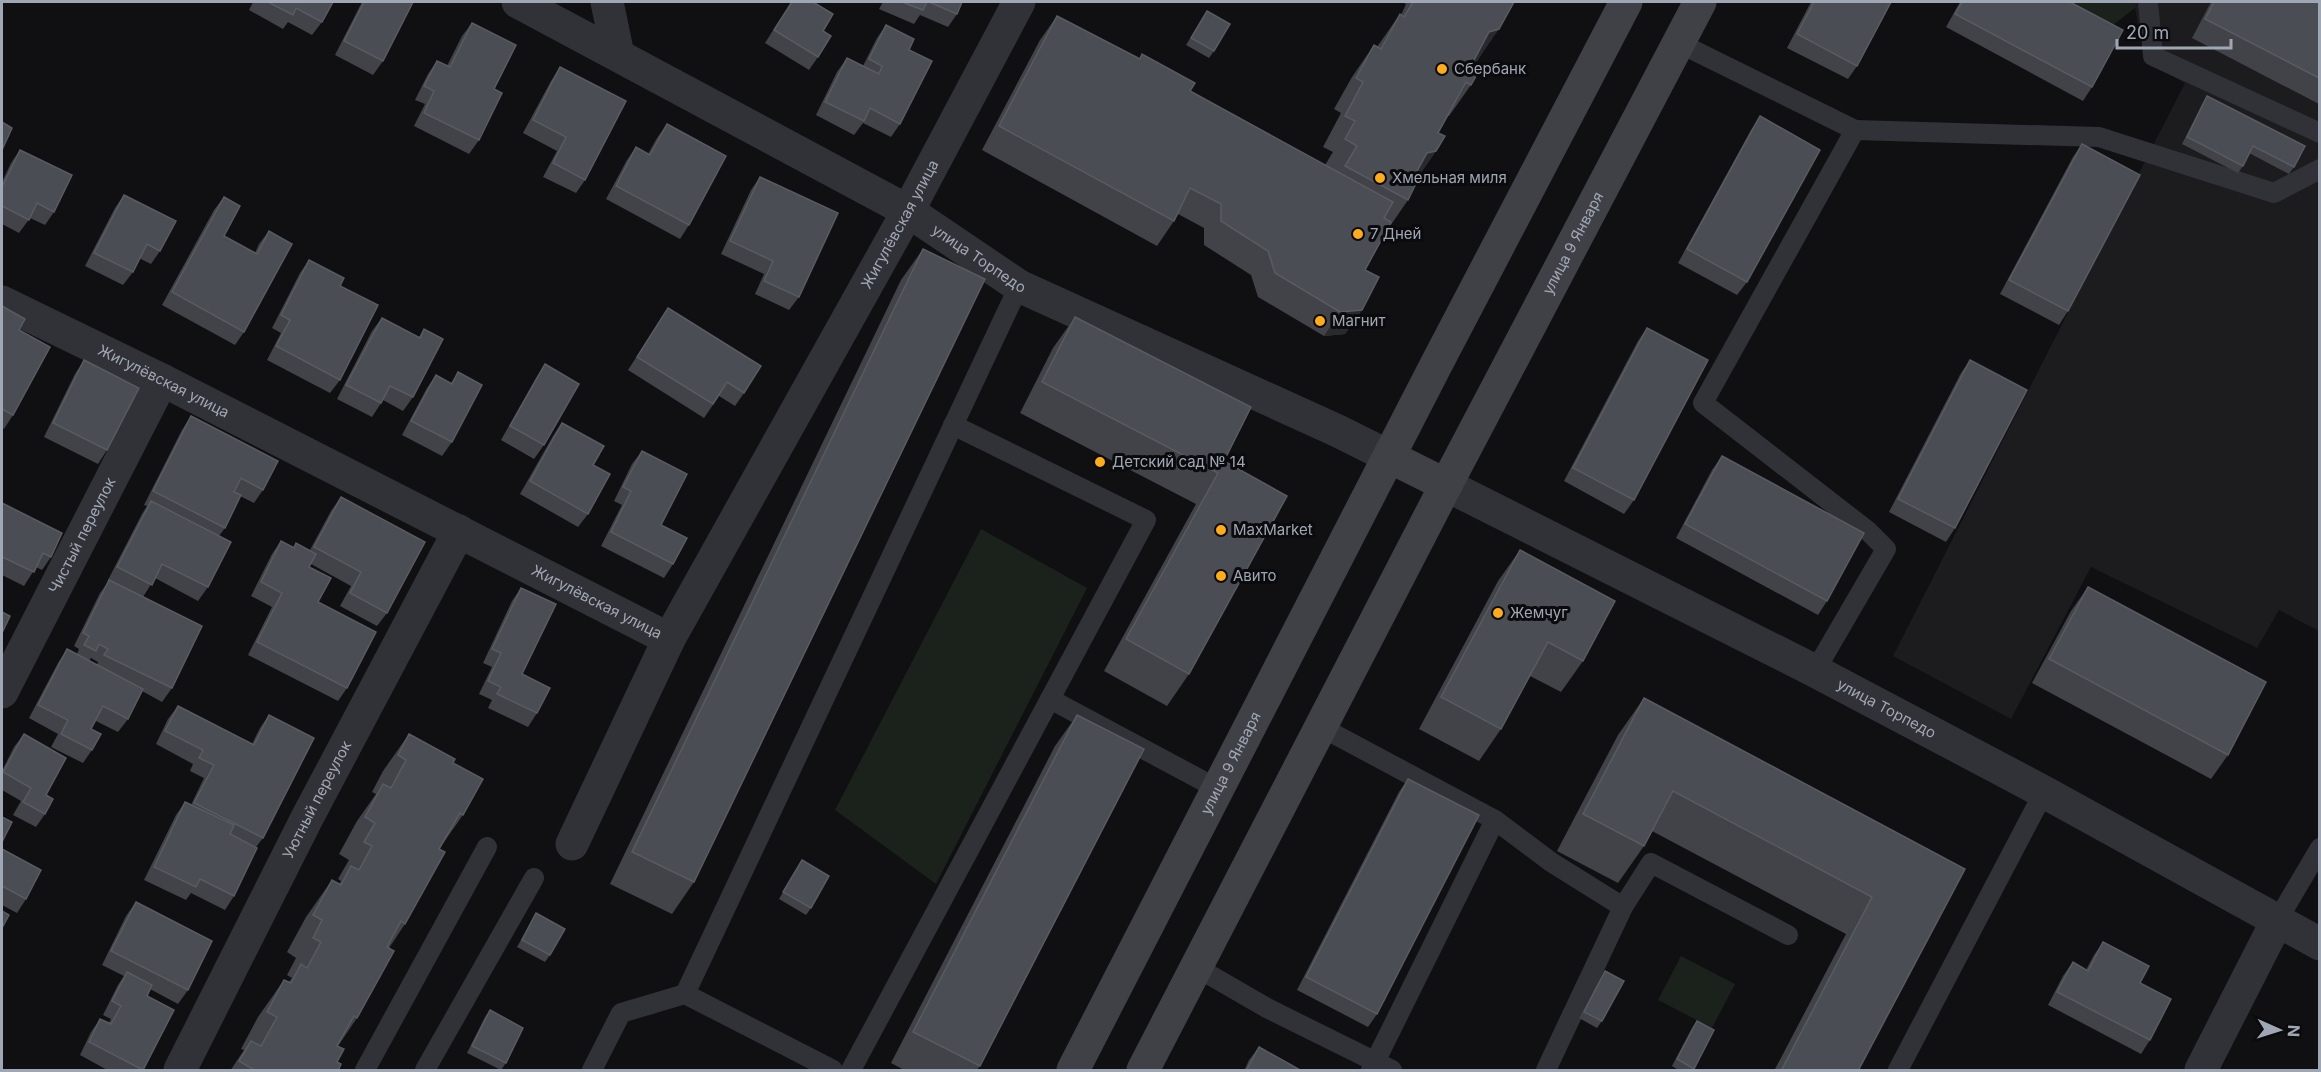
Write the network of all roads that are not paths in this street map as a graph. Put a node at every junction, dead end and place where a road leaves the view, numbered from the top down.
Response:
1 (518, 2) edge
2 (608, 2) edge
3 (1019, 2) edge
4 (1626, 2) edge
5 (1700, 2) edge
6 (2148, 2) edge
7 (1679, 43) junction
8 (618, 55) junction
9 (1855, 130) junction
10 (2319, 134) edge
11 (2319, 169) edge
12 (908, 211) junction
13 (1019, 286) junction
14 (2, 302) edge
15 (162, 380) junction
16 (954, 425) junction
17 (1390, 457) junction
18 (1446, 485) junction
19 (459, 531) junction
20 (669, 639) junction
21 (1815, 671) junction
22 (2, 692) edge
23 (1050, 699) junction
24 (1321, 727) junction
25 (1218, 789) junction
26 (2044, 792) junction
27 (1495, 820) junction
28 (572, 844) dead end
29 (486, 847) dead end
30 (2319, 848) edge
31 (534, 878) dead end
32 (1623, 907) junction
33 (2277, 921) junction
34 (1788, 935) dead end
35 (2319, 944) edge
36 (1196, 967) junction
37 (685, 994) junction
38 (1380, 1068) edge
39 (180, 1071) edge
40 (365, 1071) edge
41 (424, 1071) edge
42 (592, 1071) edge
43 (833, 1071) edge
44 (851, 1071) edge
45 (1073, 1071) edge
46 (1143, 1071) edge
47 (1546, 1071) edge
48 (1898, 1071) edge
49 (2201, 1071) edge

1 - 8 street, улица Торпедо
2 - 8 street
3 - 12 street, Жигулёвская улица
4 - 17 main road, улица 9 Января
5 - 7 main road, улица 9 Января
6 - 10 lane
7 - 9 lane
7 - 18 main road, улица 9 Января
8 - 12 street, улица Торпедо
9 - 11 lane
9 - 21 lane
12 - 13 street, улица Торпедо
12 - 20 street, Жигулёвская улица
13 - 16 lane
13 - 17 street, улица Торпедо
14 - 15 street, Жигулёвская улица
15 - 19 street, Жигулёвская улица
15 - 22 street, Чистый переулок
16 - 23 lane
16 - 37 lane
17 - 18 main road
17 - 25 main road, улица 9 Января
18 - 21 street, улица Торпедо
18 - 24 main road, улица 9 Января
19 - 20 street, Жигулёвская улица
19 - 39 street, Уютный переулок
20 - 28 street
21 - 26 street, улица Торпедо
23 - 25 lane
23 - 44 lane
24 - 27 lane
24 - 36 main road, улица 9 Января
25 - 45 main road, улица 9 Января
26 - 33 street, улица Торпедо
26 - 48 lane
27 - 32 lane
27 - 38 lane
29 - 40 lane
30 - 33 lane
31 - 41 lane
32 - 34 lane
32 - 47 lane
33 - 35 street, улица Торпедо
33 - 49 street
36 - 38 lane
36 - 46 main road, улица 9 Января
37 - 42 lane
37 - 43 lane

